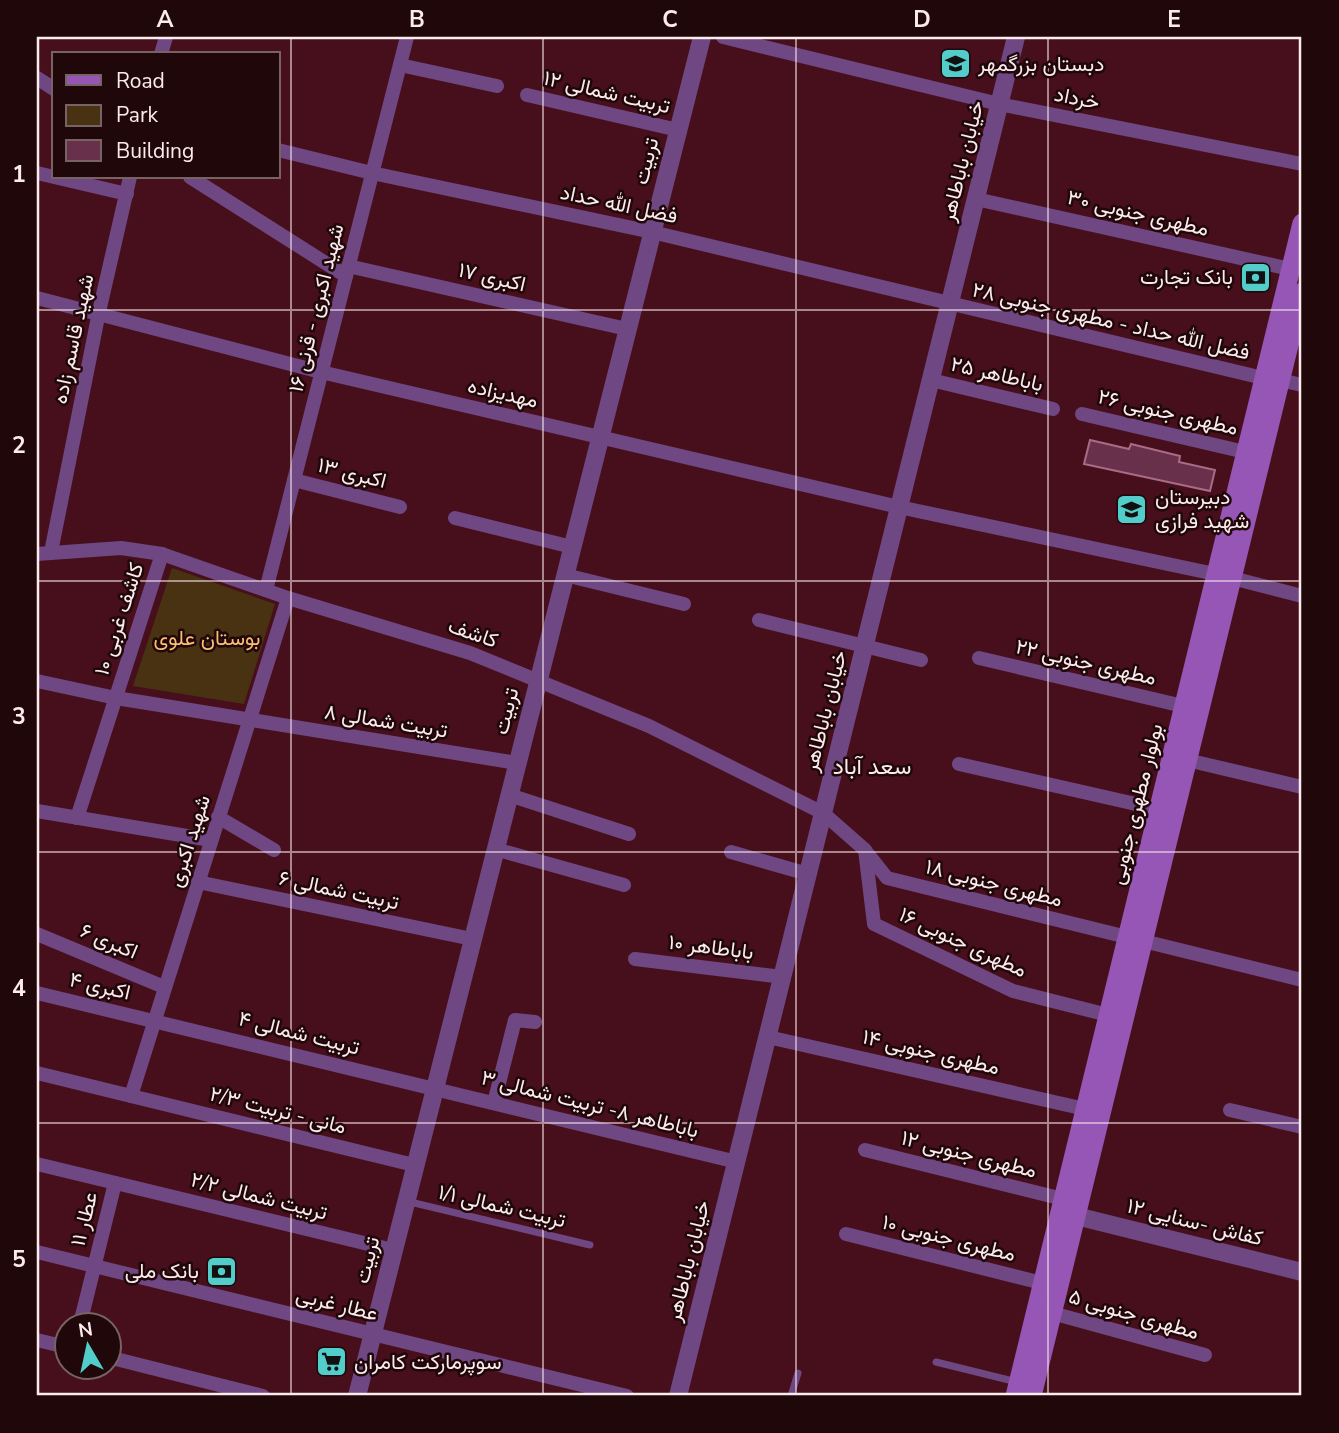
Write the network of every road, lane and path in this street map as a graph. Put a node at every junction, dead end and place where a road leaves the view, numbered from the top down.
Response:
1 (407, 37) edge
2 (702, 37) edge
3 (723, 37) edge
4 (1016, 37) edge
5 (400, 65) junction
6 (37, 78) edge
7 (497, 86) dead end
8 (52, 88) edge
9 (527, 95) dead end
10 (999, 104) junction
11 (678, 130) junction
12 (280, 150) edge
13 (1302, 164) edge
14 (372, 173) junction
15 (58, 178) edge
16 (130, 178) edge
17 (192, 178) edge
18 (127, 194) junction
19 (976, 199) junction
20 (1302, 223) edge
21 (652, 232) junction
22 (1290, 268) junction
23 (347, 271) junction
24 (1302, 292) edge
25 (37, 298) edge
26 (950, 304) junction
27 (99, 312) junction
28 (627, 329) junction
29 (321, 372) junction
30 (1272, 379) junction
31 (931, 380) junction
32 (1302, 385) edge
33 (1053, 409) dead end
34 (1082, 414) dead end
35 (600, 437) junction
36 (1245, 452) junction
37 (294, 480) junction
38 (400, 507) dead end
39 (899, 507) junction
40 (455, 518) dead end
41 (572, 547) junction
42 (44, 553) edge
43 (162, 554) junction
44 (565, 575) junction
45 (1224, 576) junction
46 (265, 590) junction
47 (1302, 596) edge
48 (288, 598) junction
49 (684, 604) dead end
50 (759, 620) dead end
51 (864, 647) junction
52 (979, 658) dead end
53 (921, 660) dead end
54 (538, 680) junction
55 (37, 681) edge
56 (116, 698) junction
57 (1183, 706) junction
58 (249, 720) junction
59 (1187, 760) junction
60 (517, 763) junction
61 (959, 764) dead end
62 (1302, 787) edge
63 (509, 796) junction
64 (1158, 809) junction
65 (37, 811) edge
66 (823, 813) junction
67 (218, 817) junction
68 (77, 818) junction
69 (629, 834) dead end
70 (211, 840) junction
71 (495, 849) junction
72 (864, 849) junction
73 (274, 850) dead end
74 (731, 852) dead end
75 (808, 874) junction
76 (198, 882) junction
77 (624, 885) dead end
78 (37, 934) edge
79 (472, 939) junction
80 (1135, 939) junction
81 (635, 959) dead end
82 (783, 977) junction
83 (1302, 980) edge
84 (164, 987) junction
85 (37, 993) edge
86 (1108, 1015) junction
87 (155, 1019) junction
88 (535, 1022) dead end
89 (768, 1037) junction
90 (37, 1073) edge
91 (434, 1088) junction
92 (131, 1096) junction
93 (495, 1103) junction
94 (1085, 1109) junction
95 (1230, 1110) dead end
96 (1302, 1127) edge
97 (865, 1150) dead end
98 (737, 1162) junction
99 (37, 1164) edge
100 (414, 1165) junction
101 (115, 1183) junction
102 (1063, 1199) junction
103 (405, 1201) junction
104 (1076, 1216) junction
105 (846, 1234) dead end
106 (590, 1245) dead end
107 (393, 1250) junction
108 (37, 1252) edge
109 (94, 1266) junction
110 (1302, 1272) edge
111 (1042, 1283) junction
112 (84, 1310) edge
113 (1052, 1313) junction
114 (372, 1334) junction
115 (1205, 1355) dead end
116 (122, 1361) edge
117 (936, 1362) dead end
118 (798, 1373) dead end
119 (1021, 1392) edge
120 (263, 1396) edge
121 (357, 1396) edge
122 (627, 1396) edge
123 (678, 1396) edge
124 (791, 1396) edge

1 - 5 street, شهید اکبری - قرنی ۱۶
2 - 11 street, تربیت
3 - 10 street, خرداد
4 - 10 street, خیابان باباطاهر
5 - 7 street
5 - 14 street, شهید اکبری - قرنی ۱۶
6 - 8 street
9 - 11 street, تربیت شمالی ۱۲
10 - 13 street, خرداد
10 - 19 street, خیابان باباطاهر
11 - 21 street, تربیت
12 - 14 street, فضل الله حداد
14 - 21 street, فضل الله حداد
14 - 23 street, شهید اکبری - قرنی ۱۶
15 - 18 street
16 - 18 street, شهید قاسم زاده
17 - 23 street, اکبری ۱۷
18 - 27 street, شهید قاسم زاده
19 - 22 street, مطهری جنوبی ۳۰
19 - 26 street, خیابان باباطاهر
20 - 22 main road, بولوار مطهری جنوبی
21 - 26 street, فضل الله حداد
21 - 28 street, تربیت
22 - 30 main road, بولوار مطهری جنوبی
23 - 28 street, اکبری ۱۷
23 - 29 street, شهید اکبری - قرنی ۱۶
24 - 30 main road, بولوار مطهری جنوبی
25 - 27 street, مهدیزاده
26 - 30 street, فضل الله حداد - مطهری جنوبی ۲۸
26 - 31 street, خیابان باباطاهر
27 - 29 street, مهدیزاده
27 - 42 street, شهید قاسم زاده
28 - 35 street, تربیت
29 - 35 street, مهدیزاده
29 - 37 street, شهید اکبری - قرنی ۱۶
30 - 32 street, فضل الله حداد - مطهری جنوبی ۲۸
30 - 36 main road, بولوار مطهری جنوبی
30 - 45 main road, بولوار مطهری جنوبی
31 - 33 street, باباطاهر ۲۵
31 - 39 street, خیابان باباطاهر
34 - 36 street, مطهری جنوبی ۲۶
35 - 39 street, مهدیزاده
35 - 41 street, تربیت
36 - 45 main road, بولوار مطهری جنوبی
37 - 38 street, اکبری ۱۳
37 - 46 street, شهید اکبری - قرنی ۱۶
39 - 45 street, مهدیزاده
39 - 51 street, خیابان باباطاهر
40 - 41 street
41 - 44 street, تربیت
42 - 43 street, کاشف
43 - 46 street, کاشف
43 - 56 street, کاشف غربی ۱۰
44 - 49 street
44 - 54 street, تربیت
45 - 47 street, مهدیزاده
45 - 57 main road, بولوار مطهری جنوبی
45 - 59 main road, بولوار مطهری جنوبی
46 - 48 street, کاشف
48 - 54 street, کاشف
48 - 58 street, شهید اکبری
50 - 51 street
51 - 53 street
51 - 66 street, خیابان باباطاهر
52 - 57 street, مطهری جنوبی ۲۲
54 - 60 street, تربیت
54 - 66 street, کاشف
55 - 56 street, کاشف غربی ۱۰
56 - 58 street, تربیت شمالی ۸
56 - 68 street, کاشف غربی ۱۰
57 - 64 main road, بولوار مطهری جنوبی
58 - 60 street, تربیت شمالی ۸
58 - 67 street, شهید اکبری
59 - 62 street
59 - 80 main road, بولوار مطهری جنوبی
60 - 63 street, تربیت
61 - 64 street
63 - 69 street
63 - 71 street, تربیت
64 - 80 main road, بولوار مطهری جنوبی
65 - 68 street
66 - 72 street, کاشف
66 - 75 street, خیابان باباطاهر
67 - 70 street, شهید اکبری
67 - 73 street
68 - 70 street
70 - 76 street, شهید اکبری
71 - 77 street
71 - 79 street, تربیت
72 - 80 street, مطهری جنوبی ۱۸
72 - 86 street, مطهری جنوبی ۱۶
74 - 75 street
75 - 82 street, خیابان باباطاهر
76 - 79 street, تربیت شمالی ۶
76 - 84 street, شهید اکبری
78 - 84 street, اکبری ۶
79 - 91 street, تربیت
80 - 83 street, مطهری جنوبی ۱۸
80 - 86 main road, بولوار مطهری جنوبی
80 - 104 main road, بولوار مطهری جنوبی
81 - 82 street, باباطاهر ۱۰
82 - 89 street, خیابان باباطاهر
84 - 87 street, شهید اکبری
85 - 87 street, اکبری ۴
86 - 94 main road, بولوار مطهری جنوبی
87 - 91 street, تربیت شمالی ۴
87 - 92 street, شهید اکبری
88 - 93 street
89 - 94 street, مطهری جنوبی ۱۴
89 - 98 street, خیابان باباطاهر
90 - 92 street, مانی - تربیت ۲/۳
91 - 93 street, باباطاهر ۸- تربیت شمالی ۳
91 - 100 street, تربیت
92 - 100 street, مانی - تربیت ۲/۳
93 - 98 street, باباطاهر ۸- تربیت شمالی ۳
94 - 102 main road, بولوار مطهری جنوبی
95 - 96 street
97 - 102 street, مطهری جنوبی ۱۲
98 - 123 street, خیابان باباطاهر
99 - 101 street, تربیت شمالی ۲/۲
100 - 103 street, تربیت
101 - 107 street, تربیت شمالی ۲/۲
101 - 109 street, عطار ۱۱
102 - 111 main road, بولوار مطهری جنوبی
103 - 106 lane, تربیت شمالی ۱/۱
103 - 107 street, تربیت
104 - 110 street, کفاش -سنایی ۱۲
104 - 113 main road, بولوار مطهری جنوبی
105 - 111 street, مطهری جنوبی ۱۰
107 - 114 street, تربیت
108 - 109 street, عطار غربی
109 - 112 street, عطار ۱۱
109 - 114 street, عطار غربی
111 - 119 main road, بولوار مطهری جنوبی
113 - 115 street, مطهری جنوبی ۵
113 - 119 main road, بولوار مطهری جنوبی
114 - 121 street, تربیت
114 - 122 street, عطار غربی
116 - 120 street
117 - 119 lane
118 - 124 lane

